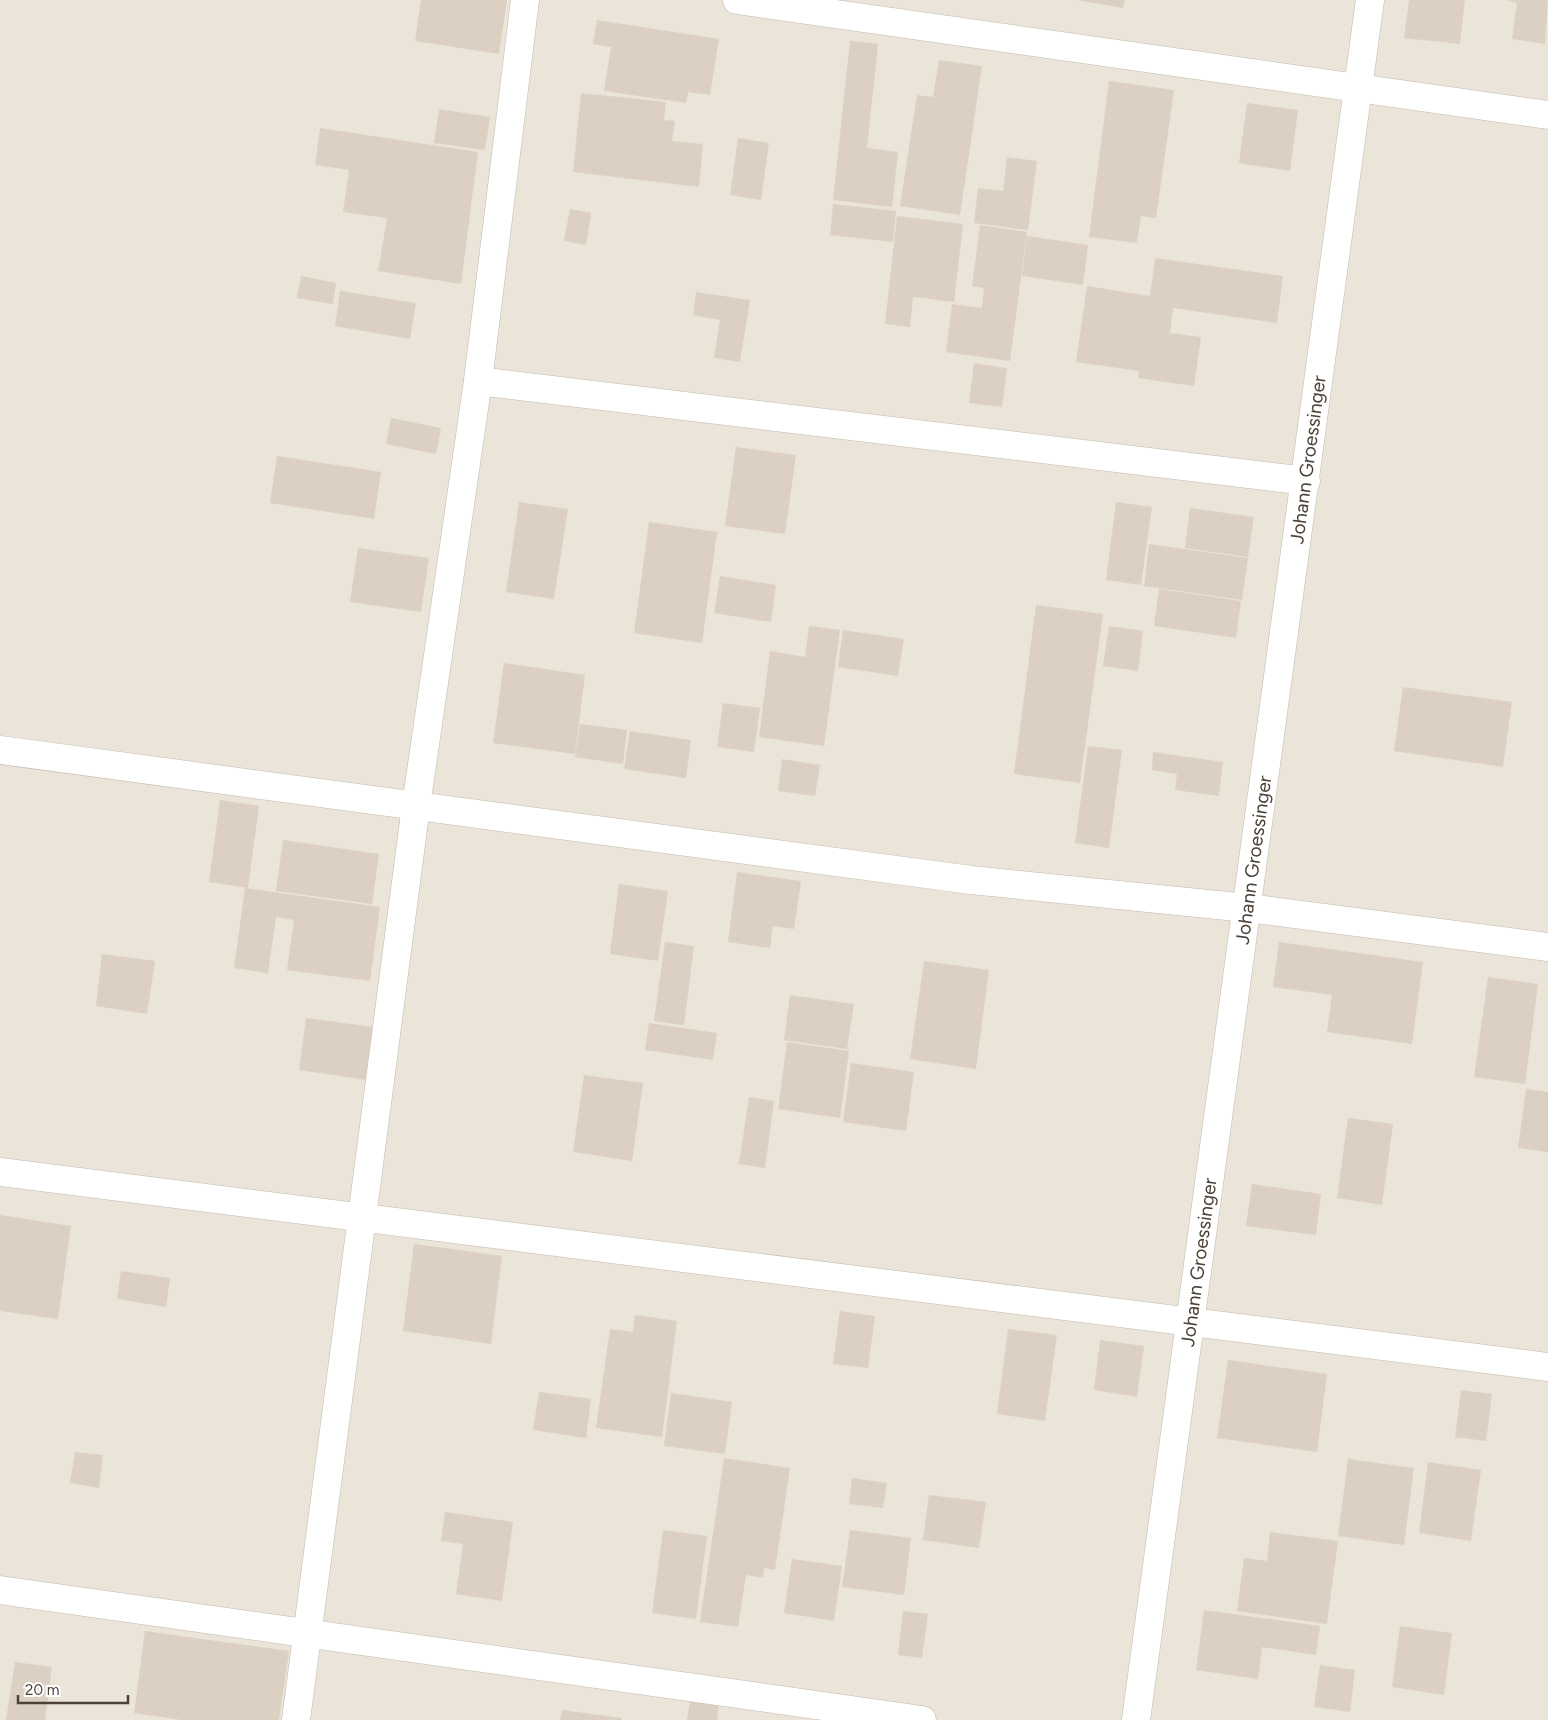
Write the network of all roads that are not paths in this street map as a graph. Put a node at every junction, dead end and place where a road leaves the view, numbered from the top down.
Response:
1 (526, 0) edge
2 (737, 0) edge
3 (1370, 0) edge
4 (1359, 88) junction
5 (1548, 114) edge
6 (478, 381) junction
7 (1306, 481) junction
8 (0, 750) edge
9 (416, 806) junction
10 (1247, 908) junction
11 (1548, 947) edge
12 (0, 1172) edge
13 (362, 1218) junction
14 (1190, 1321) junction
15 (1548, 1367) edge
16 (0, 1590) edge
17 (306, 1635) junction
18 (296, 1720) edge
19 (922, 1720) edge
20 (1136, 1720) edge

1 - 6 street
2 - 4 street
3 - 4 street, Johann Groessinger
4 - 5 street
4 - 7 street, Johann Groessinger
6 - 7 street
6 - 9 street
7 - 10 street, Johann Groessinger
8 - 9 street
9 - 10 street
9 - 13 street
10 - 11 street
10 - 14 street, Johann Groessinger
12 - 13 street
13 - 14 street
13 - 17 street
14 - 15 street
14 - 20 street, Johann Groessinger
16 - 17 street
17 - 18 street
17 - 19 street

